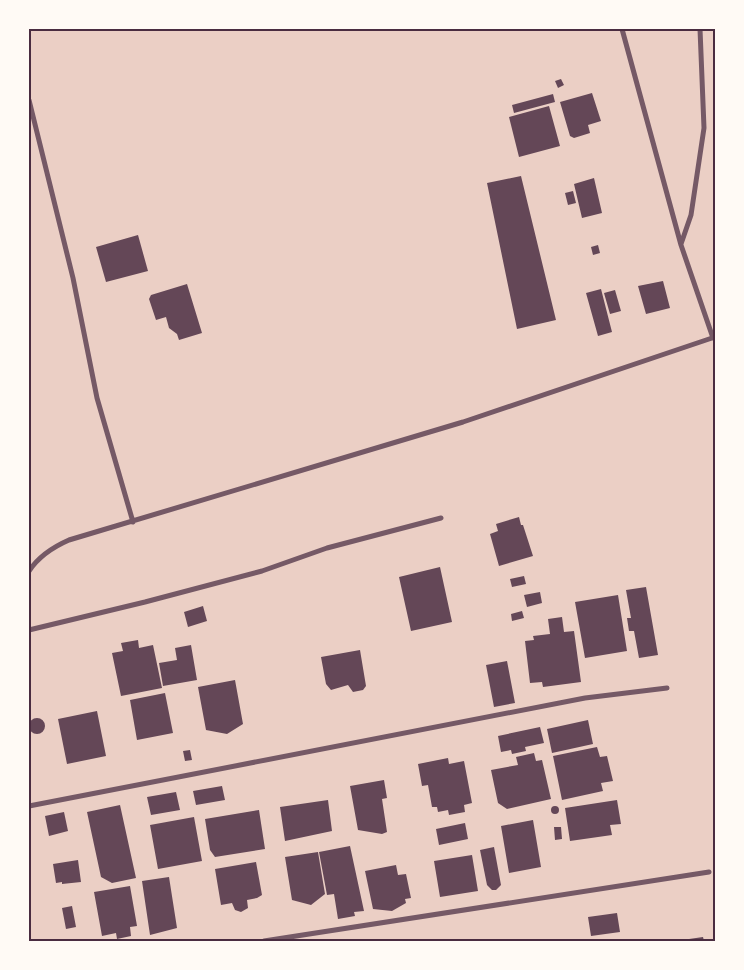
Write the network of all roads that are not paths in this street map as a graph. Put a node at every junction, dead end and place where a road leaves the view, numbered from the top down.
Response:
1 (622, 29) edge
2 (700, 29) edge
3 (29, 100) edge
4 (681, 245) junction
5 (714, 338) edge
6 (441, 518) dead end
7 (133, 522) junction
8 (29, 572) edge
9 (29, 630) edge
10 (667, 688) dead end
11 (29, 806) edge
12 (709, 872) dead end
13 (264, 941) edge

1 - 4 street
2 - 4 street
3 - 7 street
4 - 5 street
5 - 7 street
6 - 9 street
7 - 8 street
10 - 11 street
12 - 13 street

